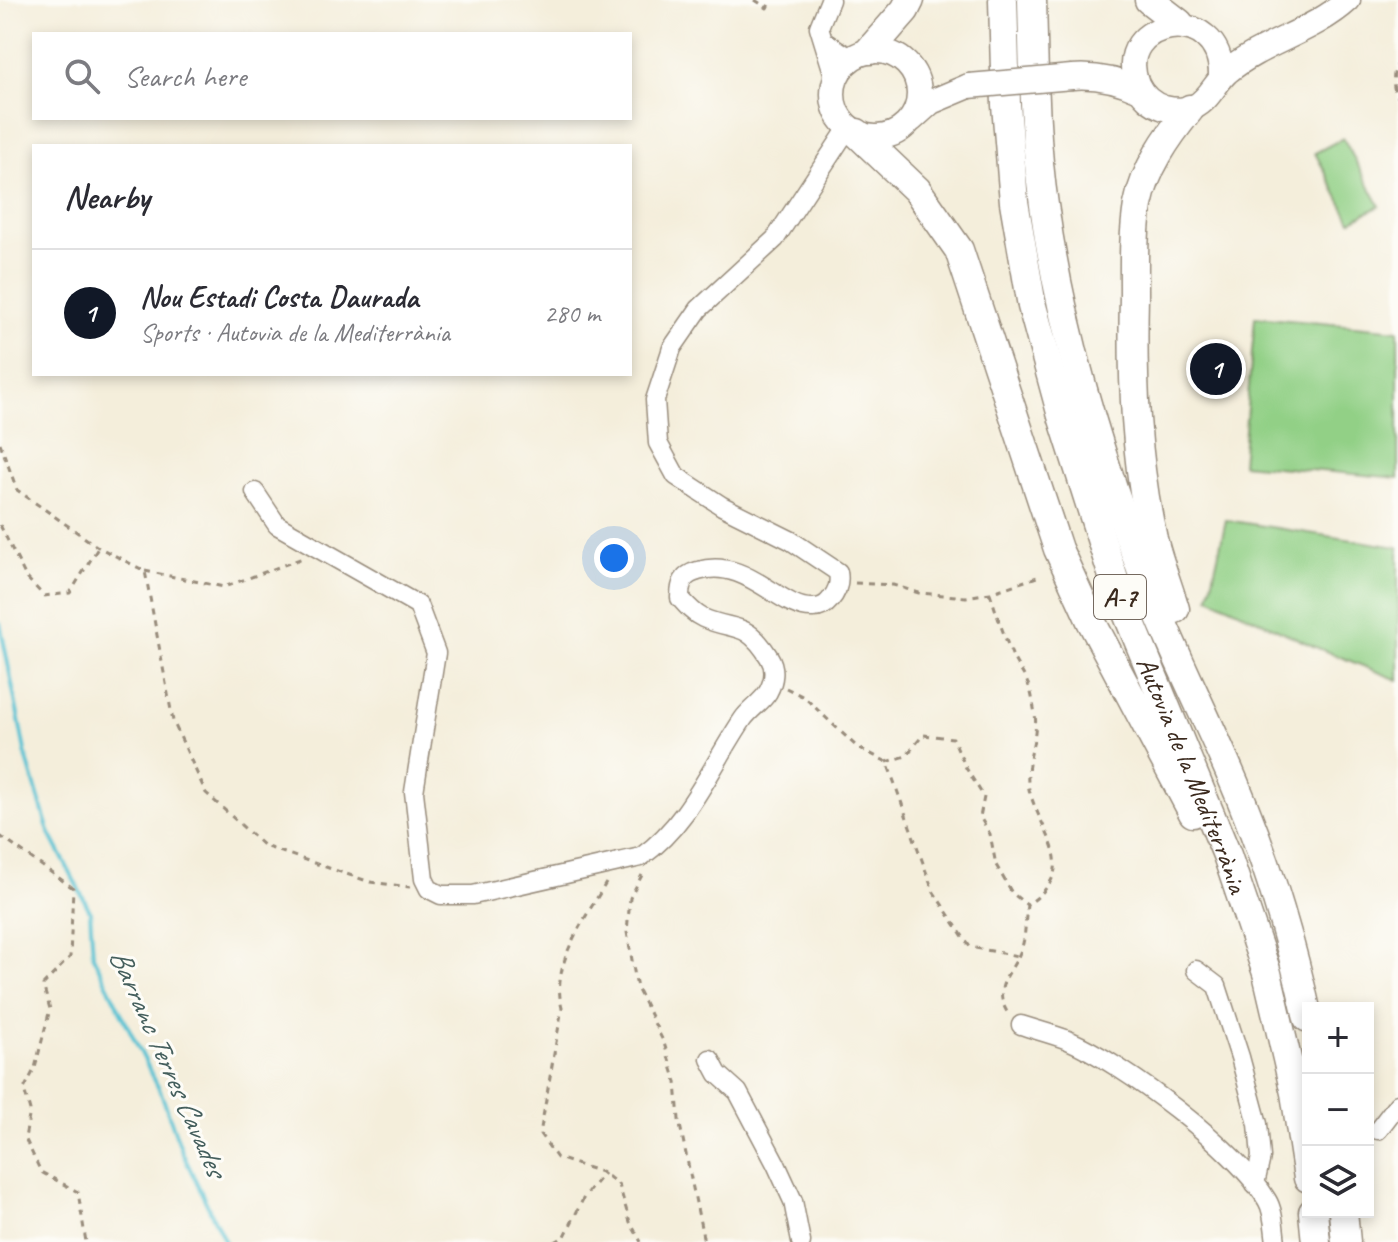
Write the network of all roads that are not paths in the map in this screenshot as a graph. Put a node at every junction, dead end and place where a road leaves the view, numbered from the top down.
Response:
1 (830, 0) edge
2 (910, 0) edge
3 (1003, 0) edge
4 (1032, 0) edge
5 (1149, 0) edge
6 (1348, 0) edge
7 (1179, 23) junction
8 (1208, 36) junction
9 (1284, 39) junction
10 (823, 40) junction
11 (1139, 45) junction
12 (860, 54) junction
13 (911, 67) junction
14 (1081, 76) junction
15 (1221, 78) junction
16 (835, 79) junction
17 (969, 86) junction
18 (1140, 90) junction
19 (1190, 109) junction
20 (911, 120) junction
21 (853, 130) junction
22 (255, 492) dead end
23 (1211, 731) junction
24 (1196, 970) dead end
25 (1305, 1002) edge
26 (1021, 1025) road end
27 (710, 1059) dead end
28 (1398, 1104) edge
29 (1378, 1130) dead end
30 (1303, 1146) edge
31 (1302, 1165) edge
32 (1255, 1184) junction
33 (1314, 1218) edge
34 (1344, 1218) edge
35 (801, 1242) edge
36 (1276, 1242) edge
37 (1316, 1242) edge
38 (1346, 1242) edge

1 - 10 street
2 - 12 highway
3 - 30 highway, Autovia de la Mediterrània / A-7
4 - 23 highway, Autovia de la Mediterrània / A-7
5 - 7 highway
6 - 9 main road
7 - 8 main road
7 - 11 main road
8 - 9 main road
8 - 15 main road
9 - 15 main road
10 - 12 street
10 - 16 street
11 - 14 main road
11 - 18 main road
12 - 13 main road
12 - 16 main road
13 - 17 main road
13 - 20 main road
14 - 17 main road, bridge
14 - 18 main road
15 - 19 main road
16 - 21 main road
17 - 20 main road
18 - 19 main road
19 - 23 highway
20 - 21 main road
21 - 22 street
21 - 31 highway
23 - 25 highway, Autovia de la Mediterrània / A-7
24 - 32 street
26 - 32 street
27 - 35 street
28 - 29 street
32 - 36 street
33 - 37 highway
34 - 38 highway

